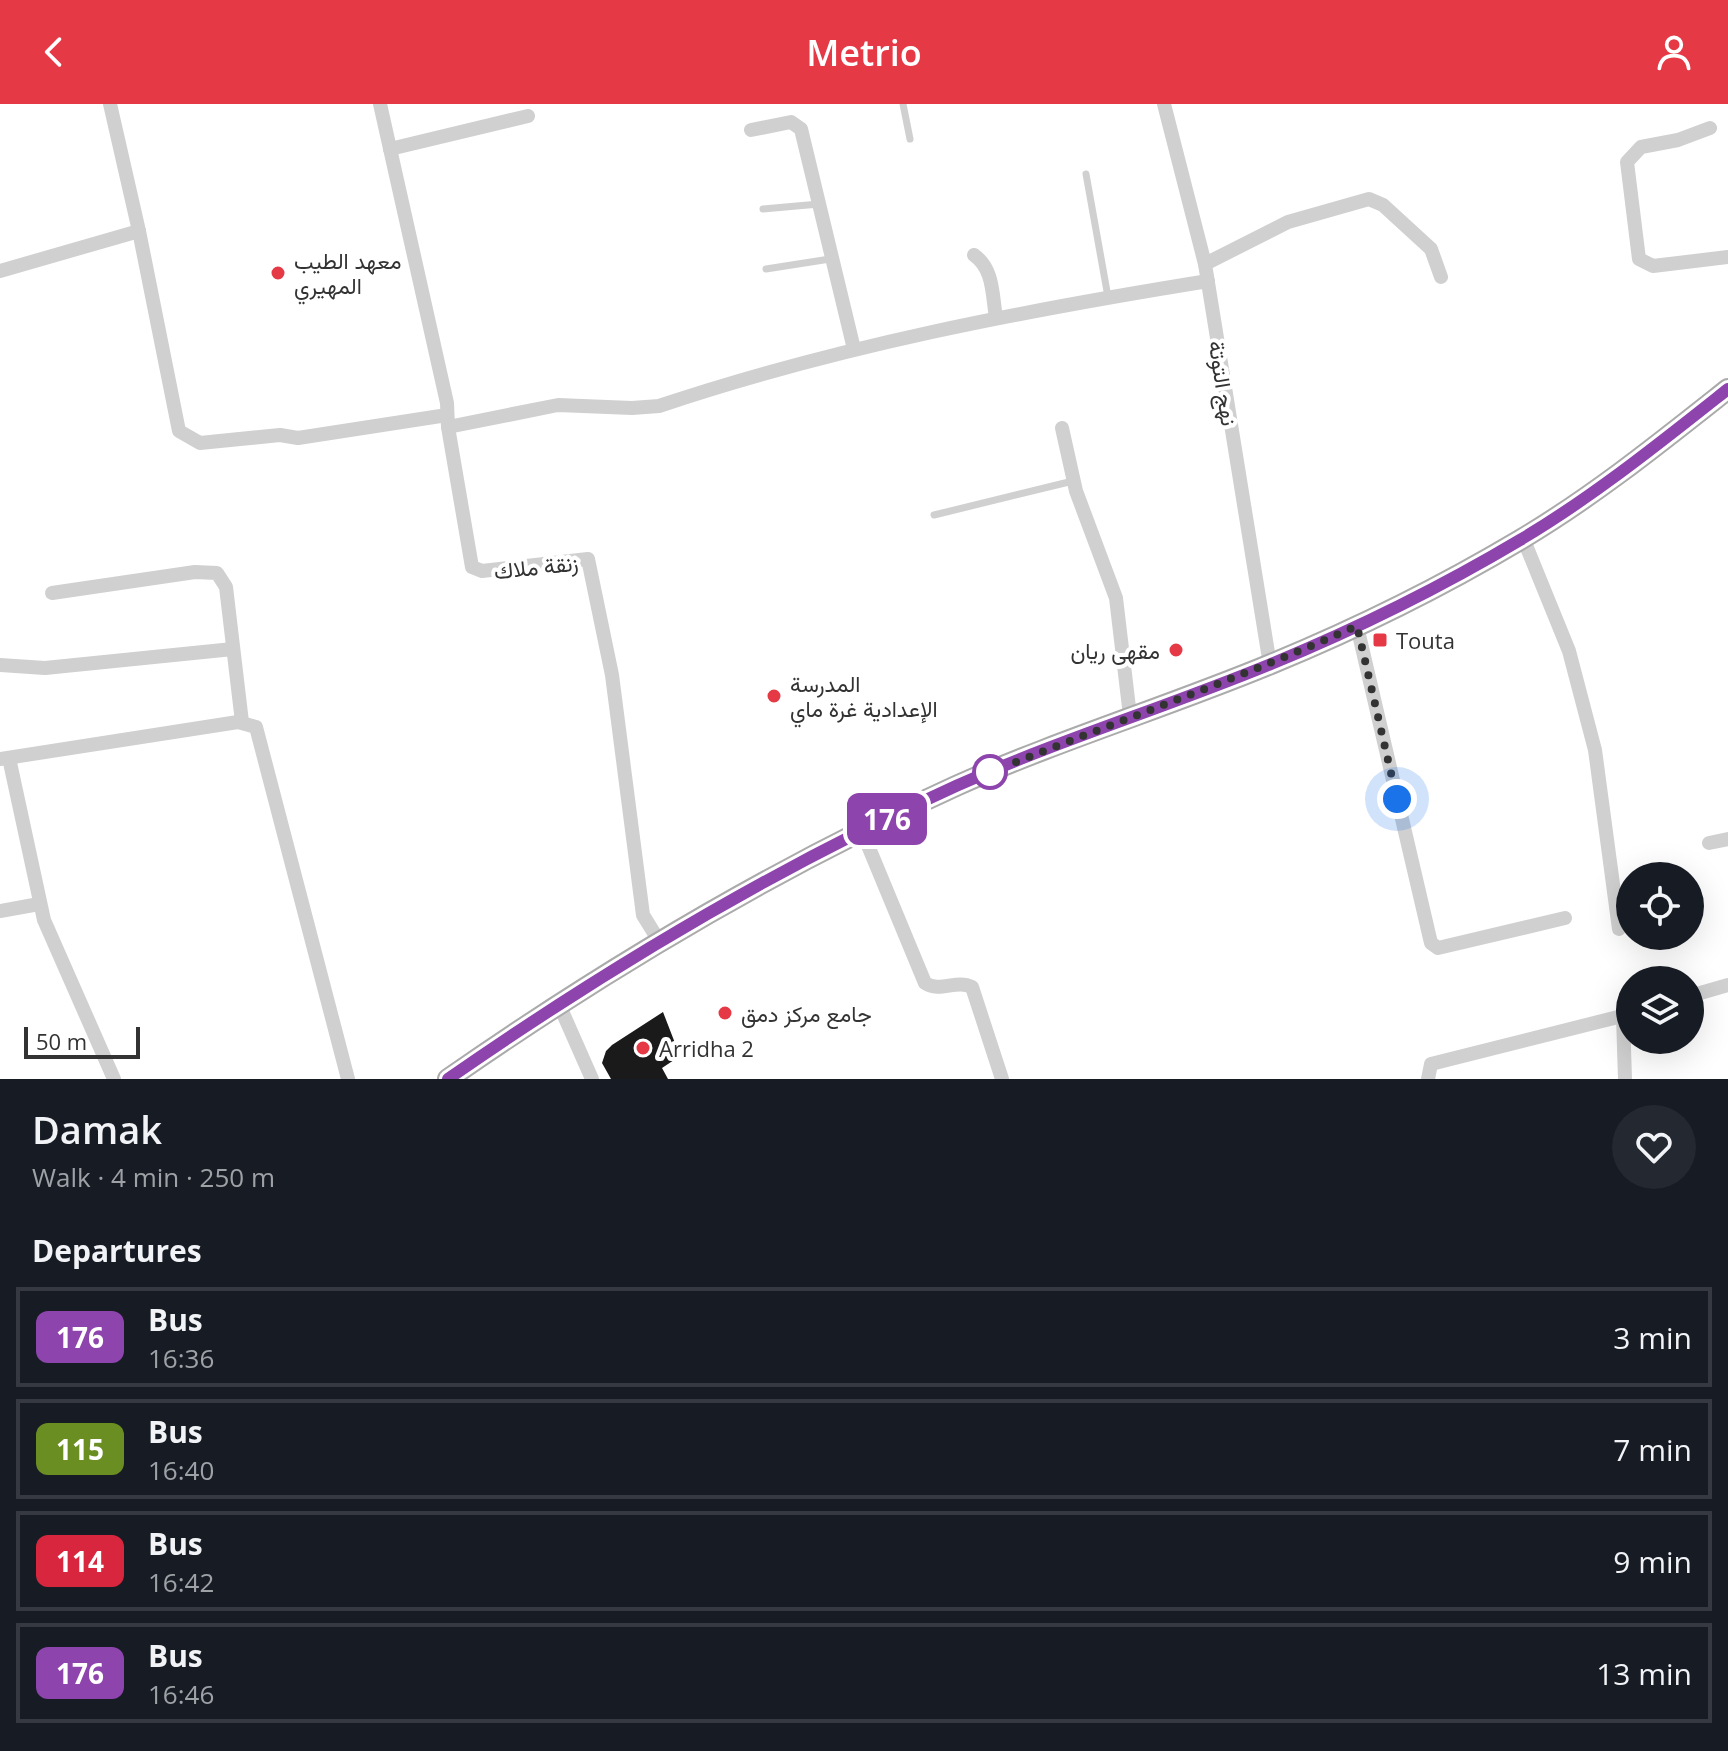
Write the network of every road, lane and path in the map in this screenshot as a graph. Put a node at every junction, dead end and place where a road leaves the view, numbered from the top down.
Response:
1 (110, 104) edge
2 (380, 104) edge
3 (903, 104) edge
4 (1164, 104) edge
5 (528, 116) dead end
6 (1710, 128) dead end
7 (751, 130) dead end
8 (910, 139) dead end
9 (390, 149) junction
10 (1086, 174) dead end
11 (819, 204) junction
12 (763, 209) dead end
13 (139, 231) junction
14 (974, 255) dead end
15 (1728, 257) edge
16 (830, 259) junction
17 (1205, 264) junction
18 (766, 269) dead end
19 (0, 271) edge
20 (1441, 277) dead end
21 (1208, 281) junction
22 (1108, 297) junction
23 (996, 317) junction
24 (854, 349) junction
25 (1728, 389) edge
26 (447, 421) junction
27 (1062, 428) dead end
28 (1073, 481) junction
29 (934, 515) dead end
30 (1523, 538) junction
31 (52, 593) dead end
32 (1357, 626) junction
33 (233, 649) junction
34 (0, 665) edge
35 (1270, 665) junction
36 (1130, 716) junction
37 (242, 722) junction
38 (5, 758) edge
39 (862, 831) junction
40 (1728, 839) edge
41 (1709, 843) dead end
42 (39, 904) junction
43 (1616, 907) edge
44 (0, 911) edge
45 (1565, 918) dead end
46 (659, 941) junction
47 (1728, 985) edge
48 (1704, 992) edge
49 (558, 1002) junction
50 (1616, 1018) edge
51 (1625, 1054) edge
52 (114, 1079) edge
53 (348, 1079) edge
54 (448, 1079) edge
55 (592, 1079) edge
56 (1002, 1079) edge
57 (1428, 1079) edge
58 (1625, 1079) edge

1 - 13 street
2 - 9 street, زنقة ملاك
3 - 8 lane
4 - 17 street, نهج التوتة
5 - 9 street
6 - 15 street
7 - 11 street
9 - 26 street, زنقة ملاك
10 - 22 lane
11 - 12 lane
11 - 16 street
13 - 19 street
13 - 26 street
14 - 23 street
16 - 18 lane
16 - 24 street
17 - 20 street
17 - 21 street, نهج التوتة
21 - 22 street
21 - 35 street, نهج التوتة
22 - 23 street
23 - 24 street
24 - 26 street
25 - 30 main road
26 - 46 street, زنقة ملاك
27 - 28 street
28 - 29 lane
28 - 36 street
30 - 32 main road
30 - 43 street
31 - 33 street
32 - 35 main road
32 - 45 street
33 - 34 street
33 - 37 street
35 - 36 main road
36 - 39 main road
37 - 38 street
37 - 53 street
38 - 42 street
39 - 46 main road
39 - 56 street
40 - 41 street
42 - 44 street
42 - 52 street
46 - 49 main road
47 - 48 street
49 - 54 main road
49 - 55 street
50 - 57 street
51 - 58 street

